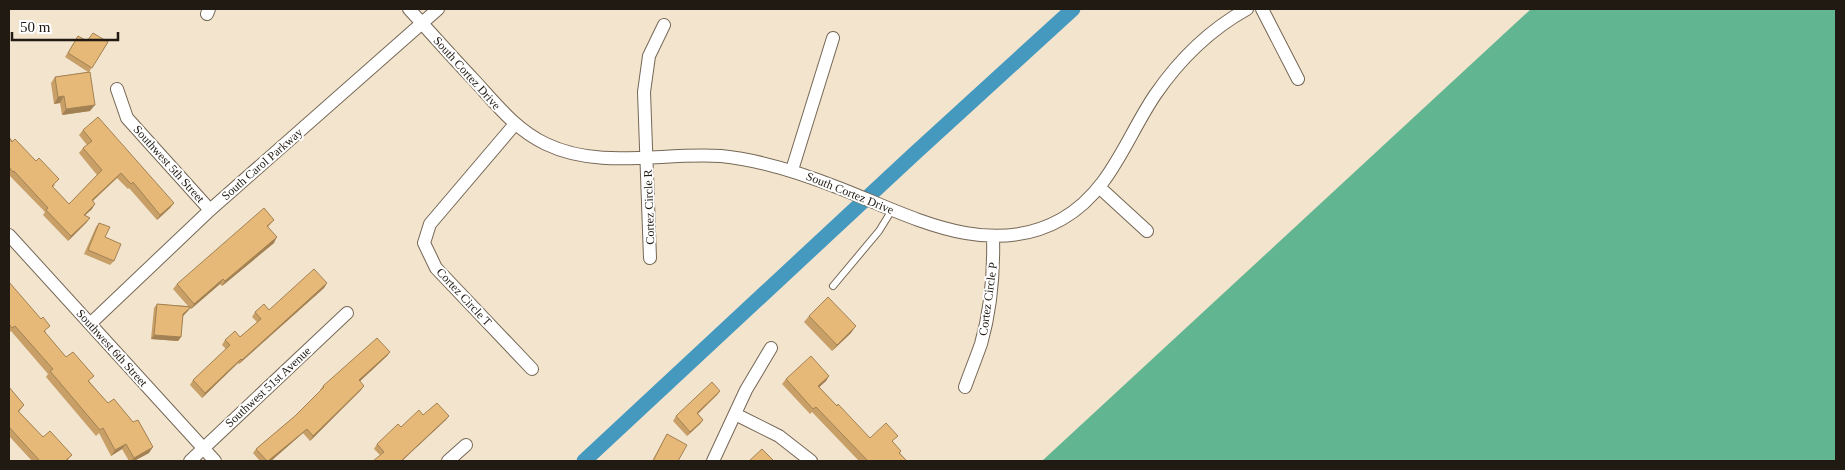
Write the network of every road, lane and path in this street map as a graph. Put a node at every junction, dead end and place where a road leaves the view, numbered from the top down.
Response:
1 (409, 9) edge
2 (438, 9) edge
3 (1248, 9) edge
4 (1262, 9) edge
5 (422, 23) junction
6 (664, 24) dead end
7 (833, 38) dead end
8 (1298, 79) dead end
9 (117, 89) dead end
10 (515, 124) junction
11 (647, 157) junction
12 (792, 170) junction
13 (1100, 187) junction
14 (887, 208) junction
15 (210, 210) junction
16 (1147, 232) dead end
17 (9, 235) edge
18 (993, 237) junction
19 (650, 258) dead end
20 (833, 286) dead end
21 (347, 313) dead end
22 (90, 324) junction
23 (771, 348) dead end
24 (532, 369) dead end
25 (965, 387) dead end
26 (735, 414) junction
27 (466, 445) dead end
28 (203, 448) junction
29 (190, 461) edge
30 (215, 461) edge
31 (448, 461) edge
32 (714, 461) edge
33 (811, 461) edge

1 - 5 street, South Cortez Drive
2 - 5 street, South Carol Parkway
3 - 13 street, South Cortez Drive
4 - 8 street
5 - 10 street, South Cortez Drive
5 - 15 street, South Carol Parkway
6 - 11 street, Cortez Circle R
7 - 12 street
9 - 15 street, Southwest 5th Street
10 - 11 street, South Cortez Drive
10 - 24 street, Cortez Circle T
11 - 12 street, South Cortez Drive
11 - 19 street, Cortez Circle R
12 - 14 street, South Cortez Drive
13 - 16 street
13 - 18 street, South Cortez Drive
14 - 18 street, South Cortez Drive
14 - 20 lane
15 - 22 street, South Carol Parkway
17 - 22 street, Southwest 6th Street
18 - 25 street, Cortez Circle P
21 - 28 street, Southwest 51st Avenue
22 - 28 street, Southwest 6th Street
23 - 26 street
26 - 32 street
26 - 33 street
27 - 31 street
28 - 29 street, Southwest 51st Avenue
28 - 30 street, Southwest 6th Street

